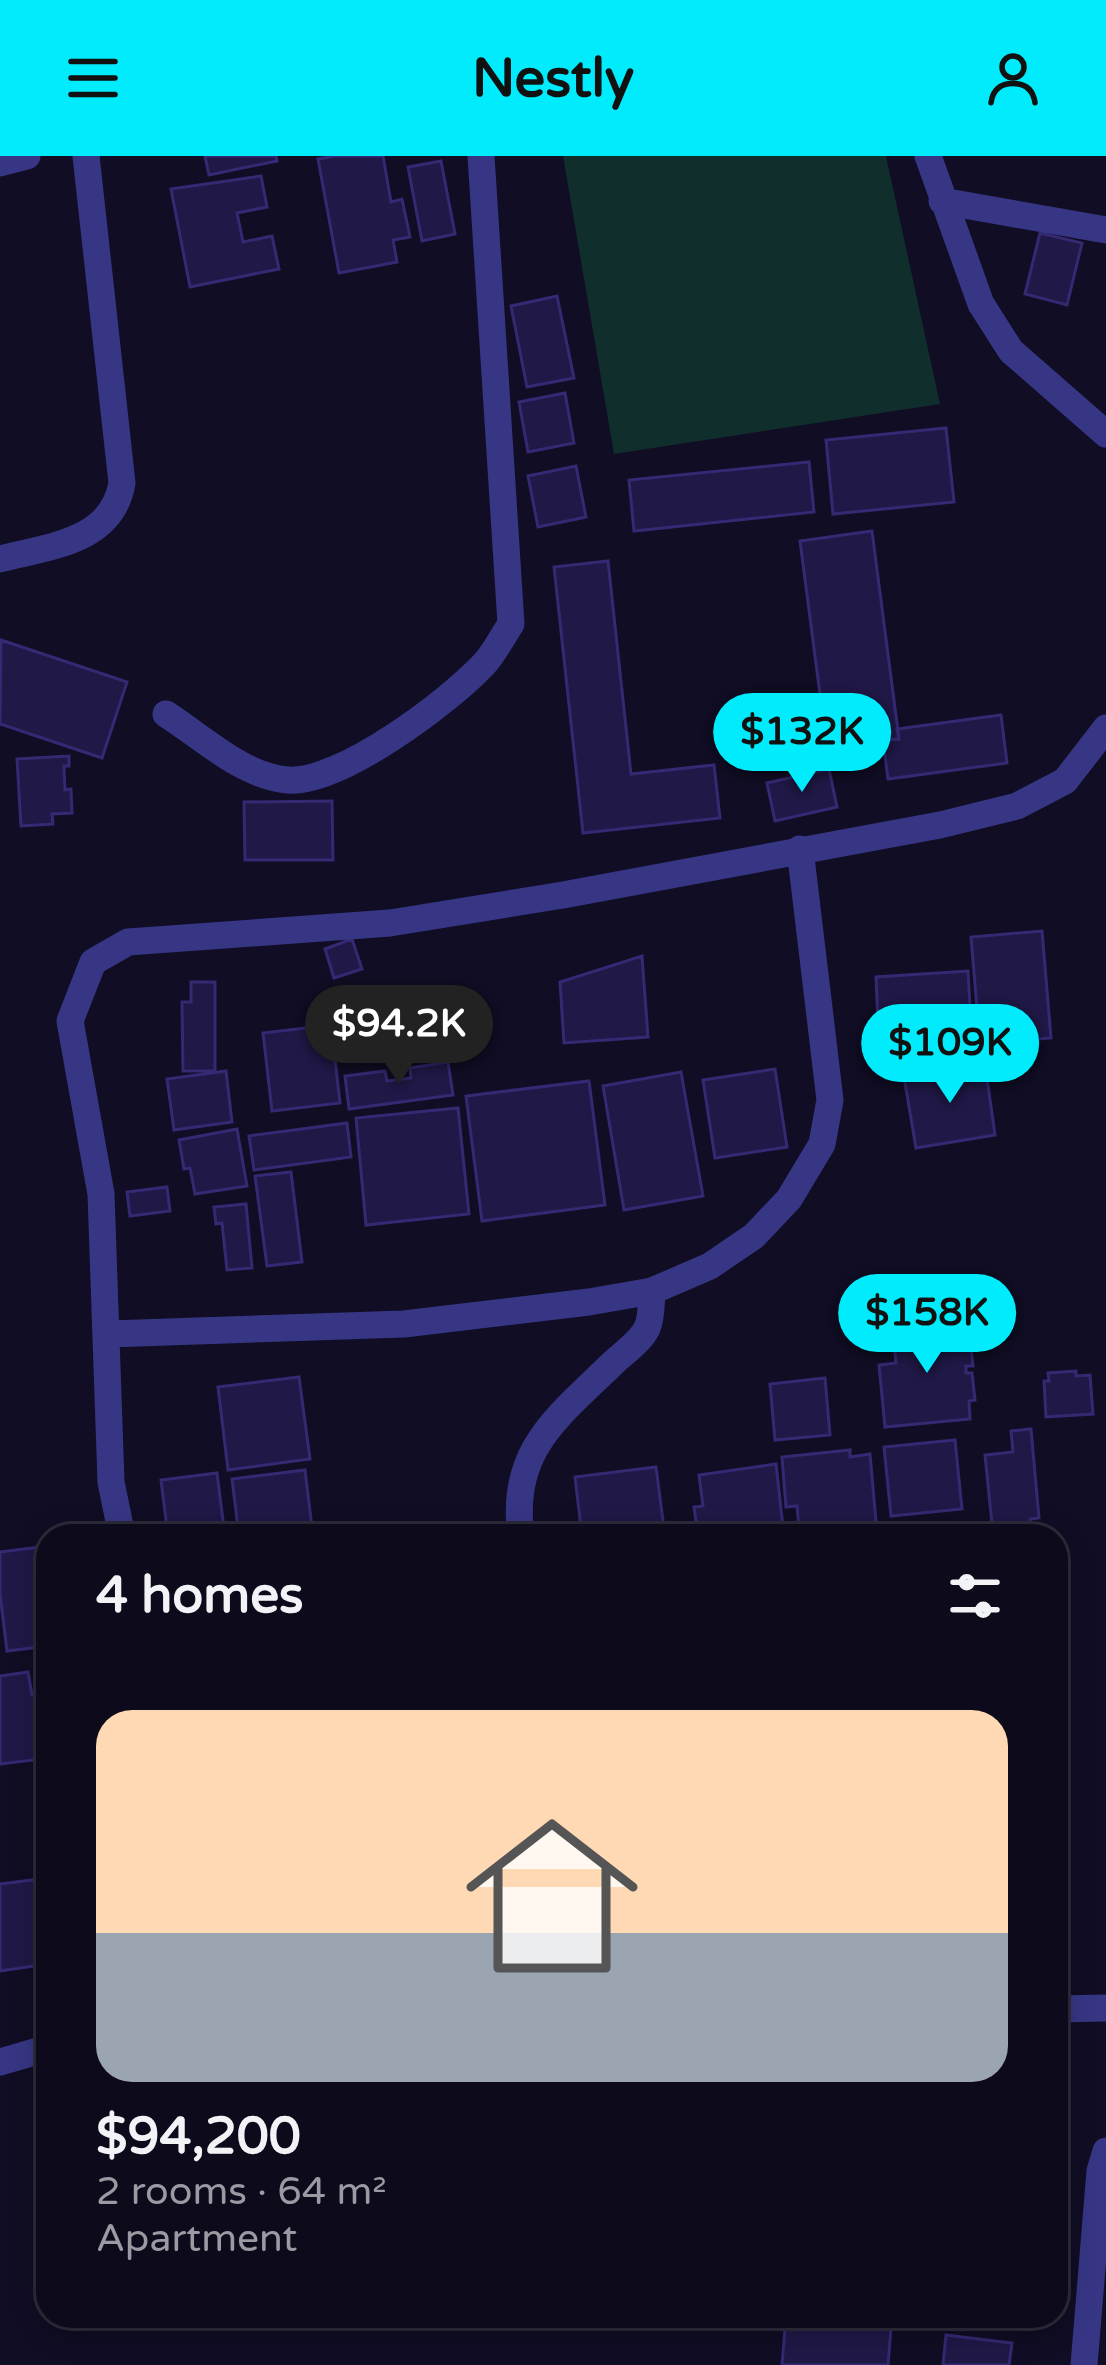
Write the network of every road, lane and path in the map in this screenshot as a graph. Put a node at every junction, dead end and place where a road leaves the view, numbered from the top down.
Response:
1 (27, 156) edge
2 (86, 156) edge
3 (481, 156) edge
4 (928, 156) edge
5 (0, 163) edge
6 (942, 201) junction
7 (1106, 230) edge
8 (1106, 434) edge
9 (0, 559) edge
10 (166, 714) dead end
11 (1106, 728) edge
12 (800, 849) junction
13 (652, 1291) junction
14 (109, 1334) junction
15 (120, 1524) edge
16 (520, 1524) edge
17 (1106, 2008) edge
18 (1068, 2009) edge
19 (36, 2052) edge
20 (0, 2062) edge
21 (1106, 2151) edge
22 (1098, 2282) edge
23 (1084, 2365) edge

1 - 5 street
2 - 9 street
3 - 10 street
4 - 6 street
6 - 7 street
6 - 8 street
11 - 12 street
12 - 13 street
12 - 14 street
13 - 14 street
13 - 16 street
14 - 15 street
17 - 18 street
19 - 20 street
21 - 22 street
22 - 23 street

